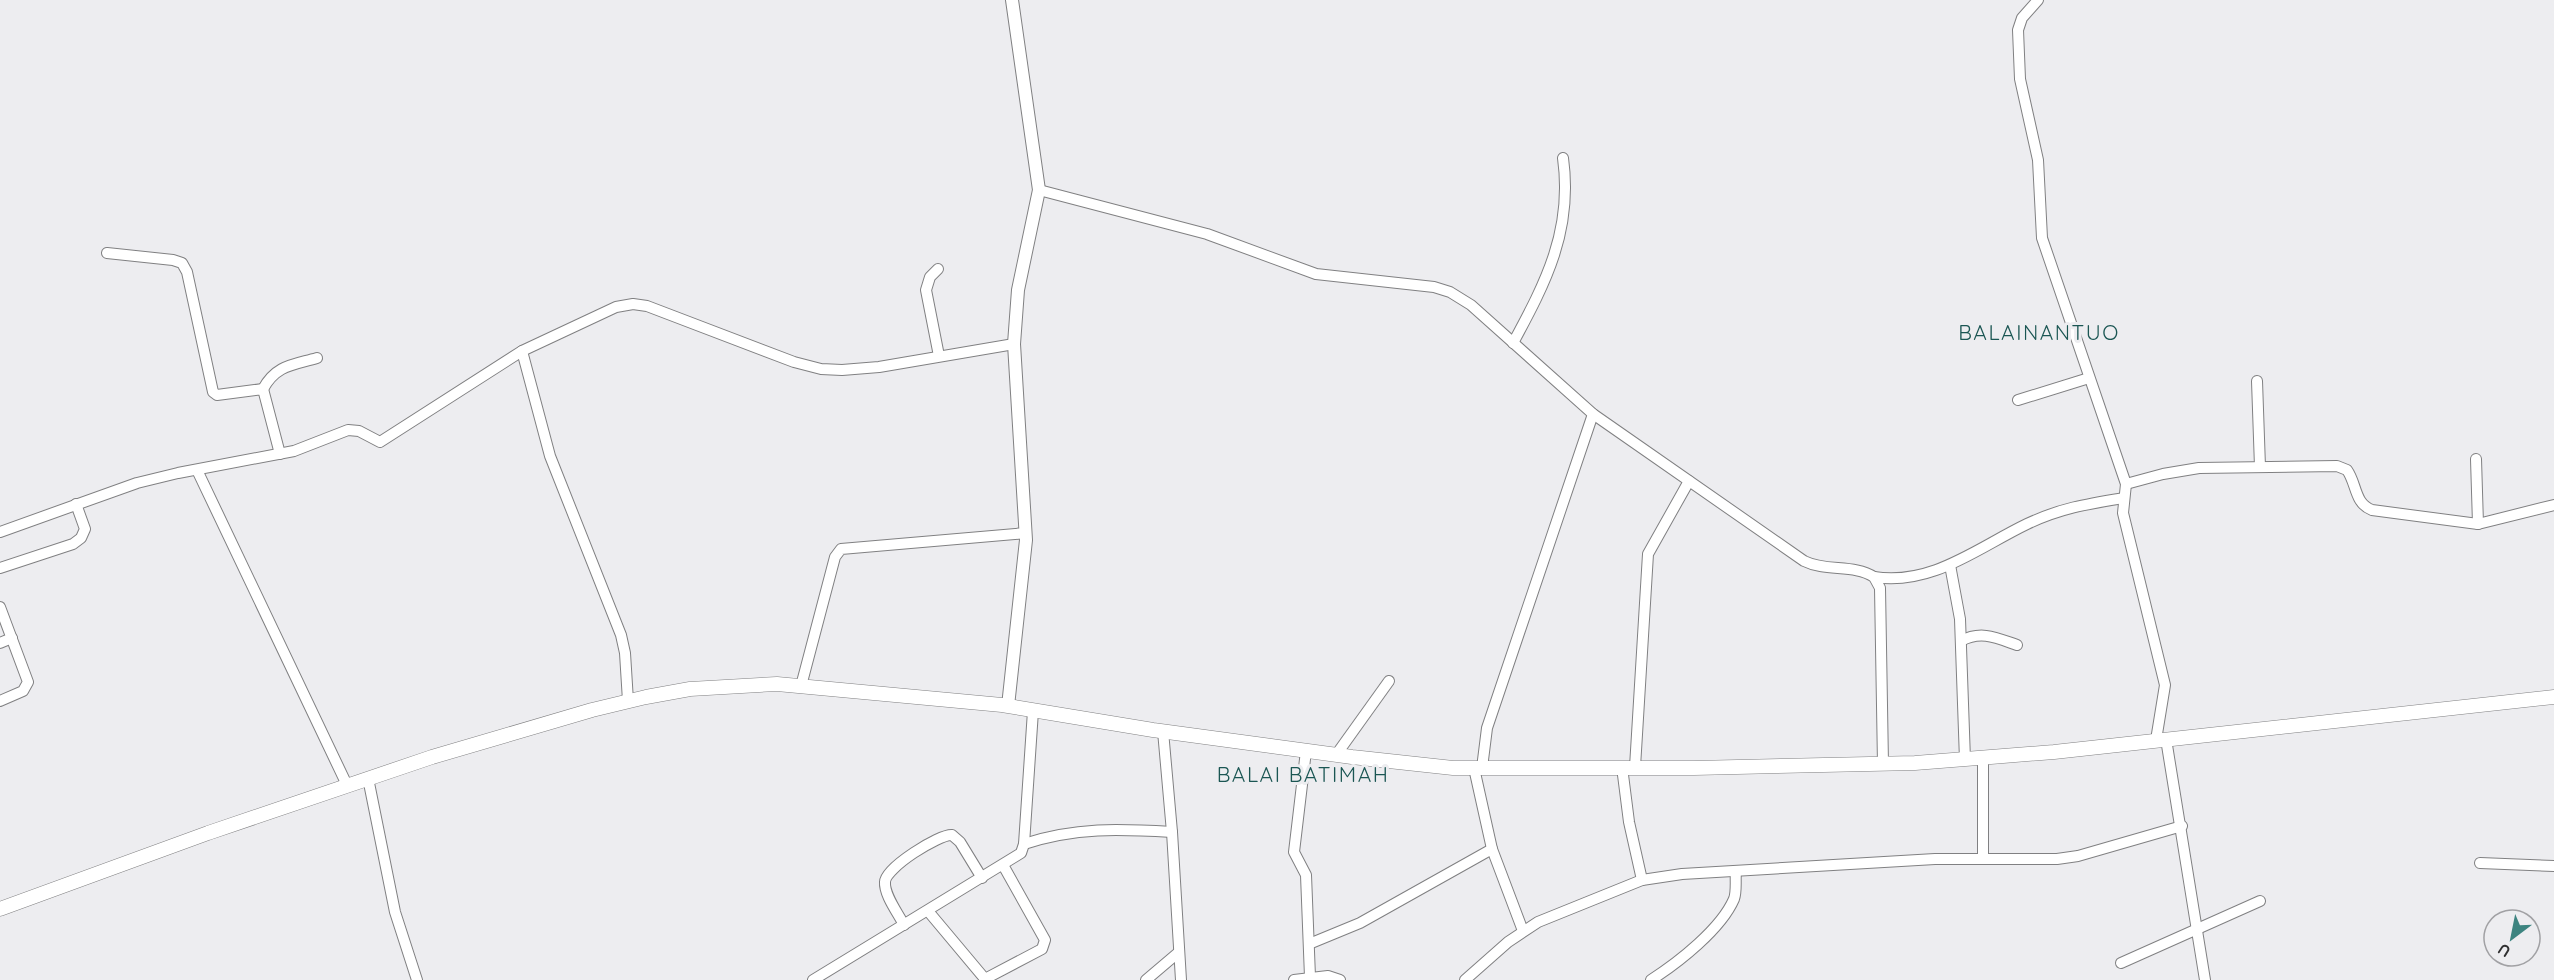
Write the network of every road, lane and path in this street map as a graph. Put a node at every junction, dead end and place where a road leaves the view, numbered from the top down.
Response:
1 (1012, 0) edge
2 (2038, 0) edge
3 (1563, 159) dead end
4 (1039, 190) junction
5 (107, 254) dead end
6 (938, 269) dead end
7 (1513, 343) junction
8 (1014, 344) junction
9 (522, 351) junction
10 (939, 356) junction
11 (317, 358) dead end
12 (2090, 378) junction
13 (2258, 381) dead end
14 (263, 389) junction
15 (2018, 400) dead end
16 (1593, 414) junction
17 (280, 454) junction
18 (2476, 459) dead end
19 (2260, 467) junction
20 (197, 470) junction
21 (1689, 481) junction
22 (2126, 484) junction
23 (2124, 498) junction
24 (76, 504) junction
25 (2554, 506) edge
26 (2478, 524) junction
27 (0, 532) edge
28 (1026, 533) junction
29 (1950, 565) junction
30 (0, 568) edge
31 (1875, 577) junction
32 (0, 607) edge
33 (12, 638) junction
34 (1961, 641) junction
35 (0, 643) edge
36 (2018, 645) dead end
37 (1389, 681) dead end
38 (801, 686) junction
39 (2554, 697) edge
40 (0, 701) edge
41 (628, 701) junction
42 (1008, 706) junction
43 (1032, 711) junction
44 (1162, 731) junction
45 (2161, 739) junction
46 (1306, 751) junction
47 (1336, 755) junction
48 (1983, 759) junction
49 (1965, 760) junction
50 (1883, 764) junction
51 (1629, 767) junction
52 (1478, 768) junction
53 (368, 778) junction
54 (347, 785) junction
55 (2182, 826) junction
56 (1172, 832) junction
57 (1024, 844) junction
58 (1492, 849) junction
59 (1983, 858) junction
60 (2480, 863) dead end
61 (1003, 865) junction
62 (2554, 866) edge
63 (1736, 871) junction
64 (982, 878) junction
65 (1642, 880) junction
66 (2260, 901) dead end
67 (0, 909) edge
68 (928, 911) junction
69 (904, 925) junction
70 (2198, 929) junction
71 (1523, 931) junction
72 (1309, 945) junction
73 (1179, 952) junction
74 (2121, 963) dead end
75 (1310, 977) junction
76 (417, 980) edge
77 (813, 980) edge
78 (985, 980) edge
79 (1146, 980) edge
80 (1181, 980) edge
81 (1294, 980) edge
82 (1340, 980) edge
83 (1465, 980) edge
84 (1651, 980) edge
85 (2205, 980) edge

1 - 4 street
2 - 12 street
3 - 7 street
4 - 7 street
4 - 8 street
5 - 14 street
6 - 10 street
7 - 16 street
8 - 10 street
8 - 28 street
9 - 10 street
9 - 17 street
9 - 41 street
11 - 14 street
12 - 15 street
12 - 22 street
13 - 19 street
14 - 17 street
16 - 21 street
16 - 52 street
17 - 20 street
18 - 26 street
19 - 22 street
19 - 26 street
20 - 24 street
20 - 54 street
21 - 31 street
21 - 51 street
22 - 23 street
23 - 29 street
23 - 45 street
24 - 27 street
24 - 30 street
25 - 26 street
28 - 38 street
28 - 42 street
29 - 31 street
29 - 34 street
31 - 50 street
32 - 33 street
33 - 35 street
33 - 40 street
34 - 36 street
34 - 49 street
37 - 47 street
38 - 41 main road
38 - 42 main road
39 - 45 main road
41 - 53 main road
42 - 43 main road
43 - 44 main road
43 - 57 street
44 - 46 main road
44 - 56 street
45 - 48 main road
45 - 55 street
46 - 47 main road
46 - 72 street
47 - 52 main road
48 - 49 main road
48 - 59 street
49 - 50 main road
50 - 51 main road
51 - 52 main road
51 - 65 street
52 - 58 street
53 - 54 main road
53 - 76 street
54 - 67 main road
55 - 59 street
55 - 70 street
56 - 57 street
56 - 73 street
57 - 61 street
58 - 71 street
58 - 72 street
59 - 63 street
60 - 62 street
61 - 64 street
61 - 78 street
63 - 65 street
63 - 84 street
64 - 68 street
64 - 69 street
65 - 71 street
66 - 70 street
68 - 69 street
68 - 78 street
69 - 77 street
70 - 74 street
70 - 85 street
71 - 83 street
72 - 75 street
73 - 79 street
73 - 80 street
75 - 81 street
75 - 82 street

